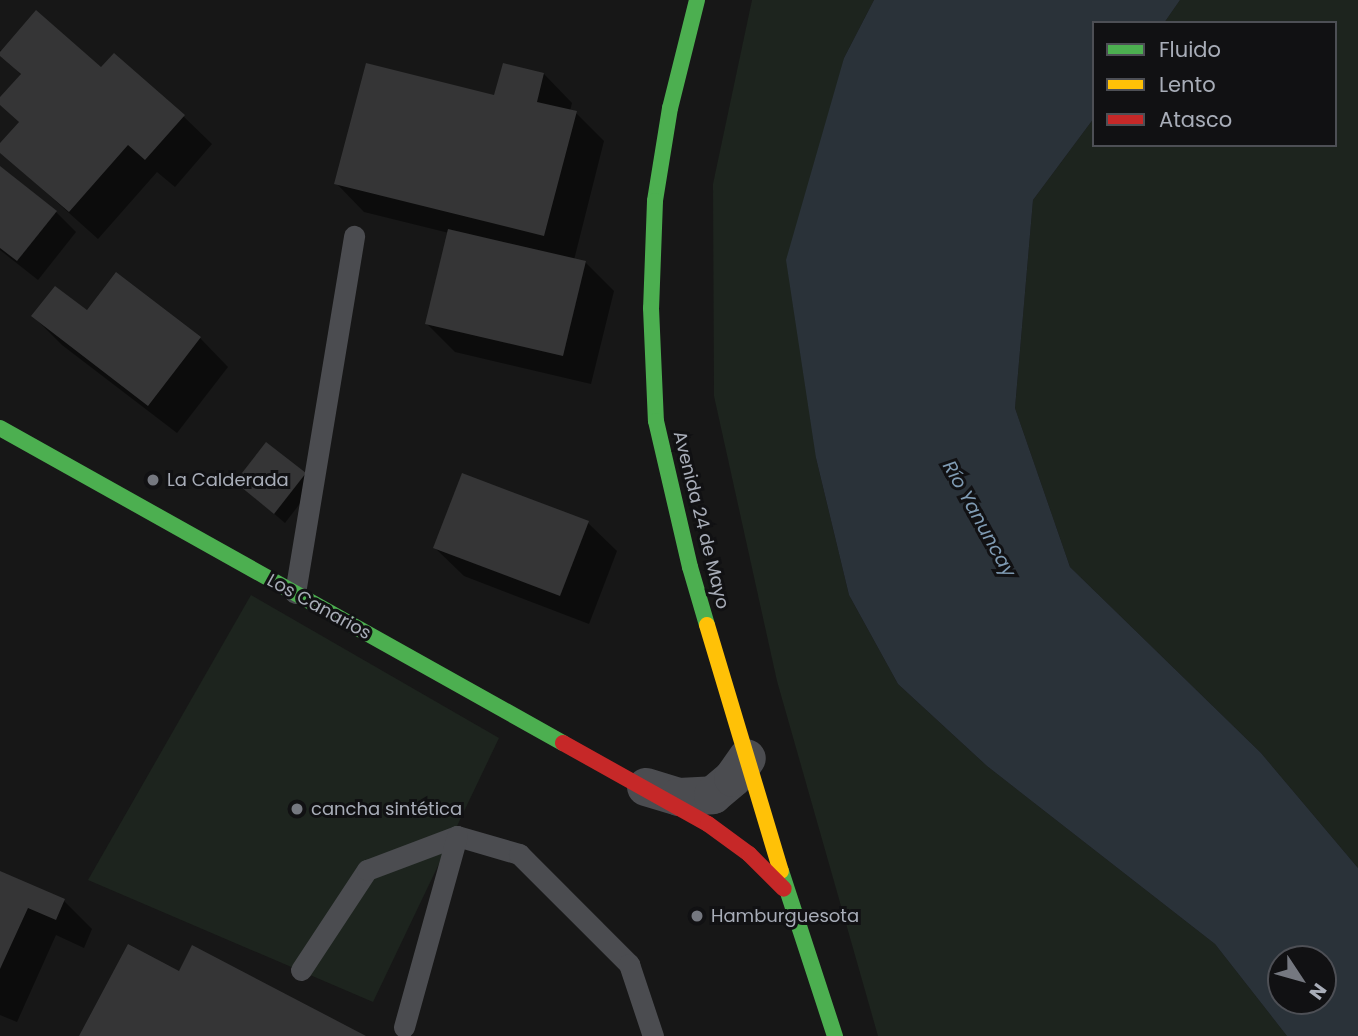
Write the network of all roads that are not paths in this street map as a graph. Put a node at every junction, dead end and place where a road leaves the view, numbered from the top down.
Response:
1 (697, 0) edge
2 (354, 236) dead end
3 (0, 428) edge
4 (295, 593) junction
5 (747, 758) junction
6 (637, 785) junction
7 (457, 836) junction
8 (788, 893) junction
9 (301, 970) dead end
10 (404, 1027) dead end
11 (653, 1036) edge
12 (835, 1036) edge

1 - 5 main road, Avenida 24 de Mayo
2 - 4 lane
3 - 4 main road, Los Canarios
4 - 6 main road, Los Canarios
5 - 6 street, Los Canarios
5 - 8 main road, Avenida 24 de Mayo
6 - 8 main road, Los Canarios
7 - 9 lane
7 - 10 lane
7 - 11 lane
8 - 12 main road, Avenida 24 de Mayo

